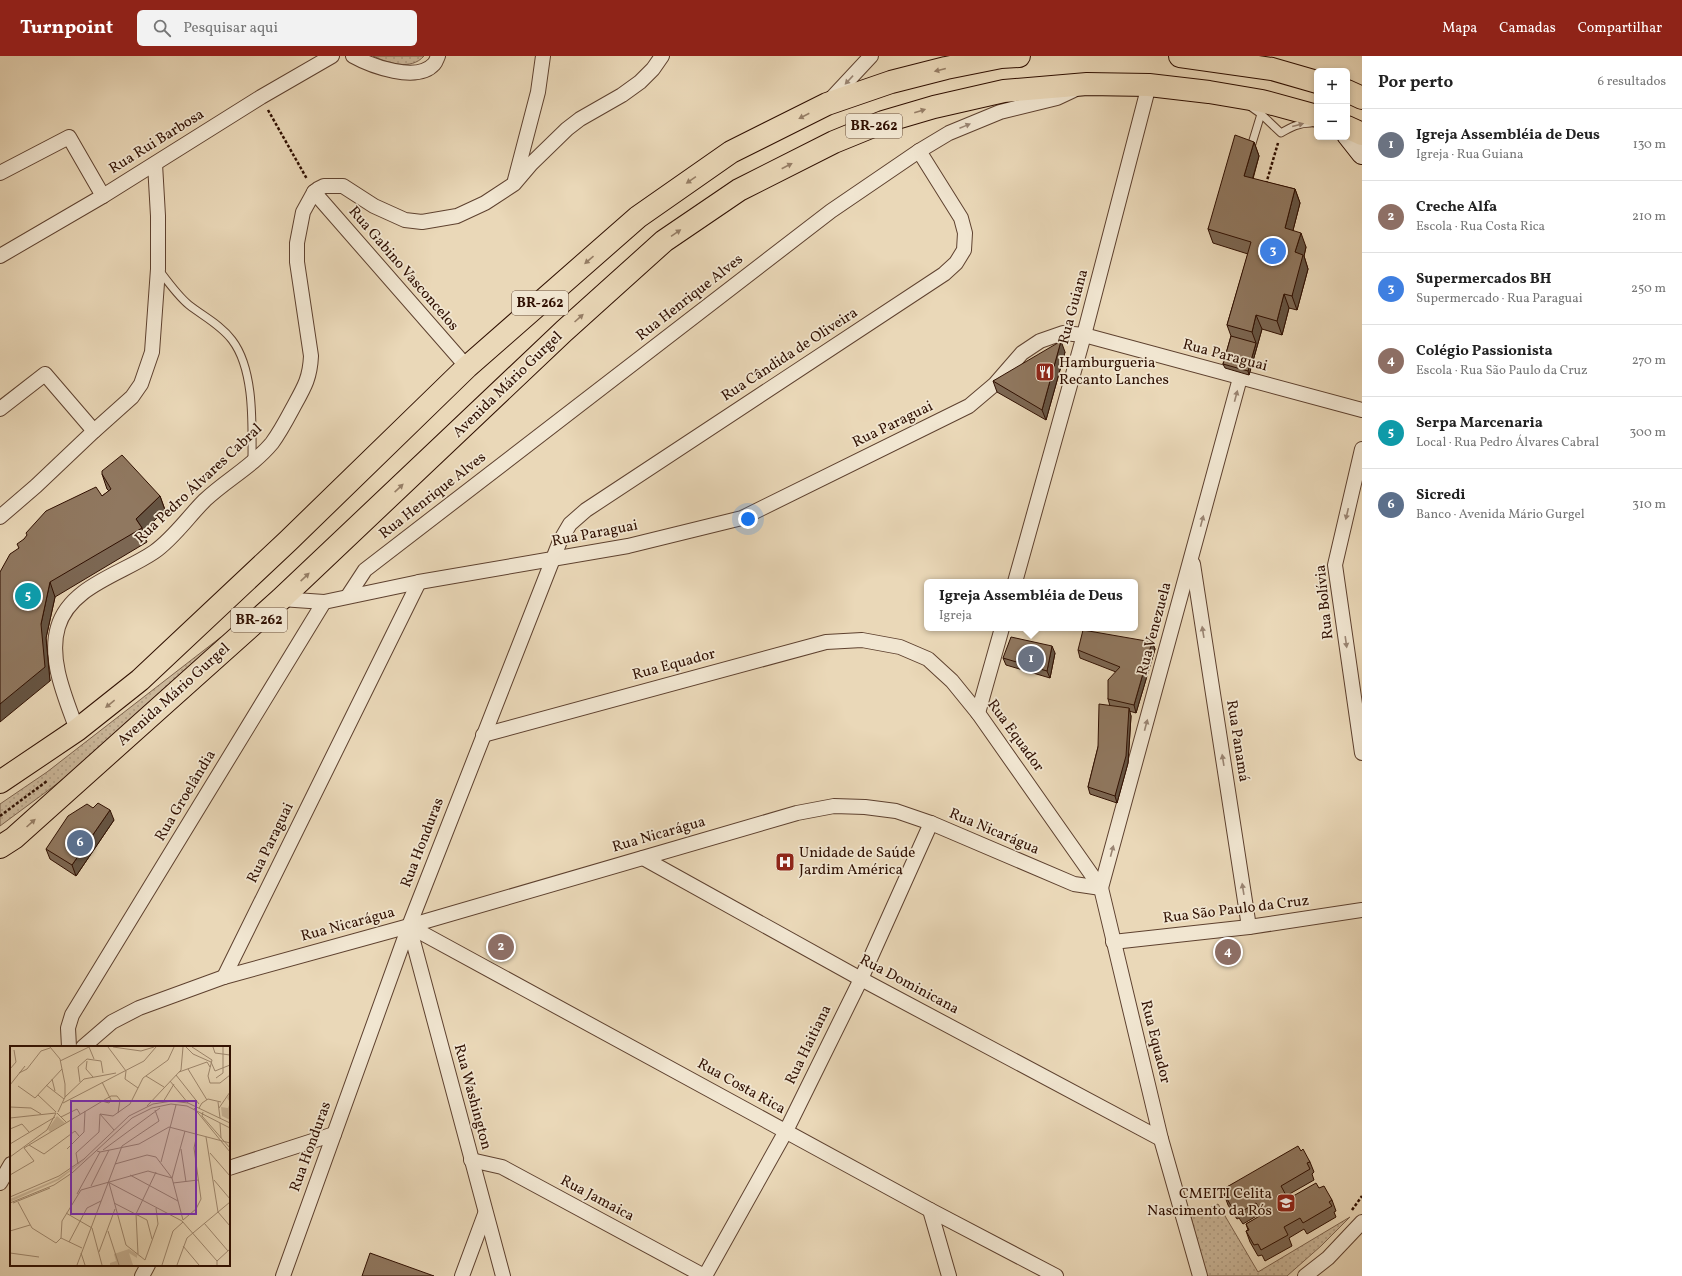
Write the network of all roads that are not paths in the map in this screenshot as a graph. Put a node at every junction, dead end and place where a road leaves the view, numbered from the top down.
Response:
1 (332, 56) edge
2 (353, 56) edge
3 (438, 56) edge
4 (543, 56) edge
5 (662, 56) edge
6 (871, 56) edge
7 (1007, 56) edge
8 (1180, 56) edge
9 (1266, 62) edge
10 (1314, 81) edge
11 (1088, 84) junction
12 (1149, 85) junction
13 (1350, 90) edge
14 (1362, 90) edge
15 (1350, 92) edge
16 (1232, 96) junction
17 (1362, 98) edge
18 (827, 104) junction
19 (1261, 114) junction
20 (1314, 115) edge
21 (1314, 122) edge
22 (1350, 128) edge
23 (1362, 134) edge
24 (1350, 139) edge
25 (919, 151) junction
26 (1249, 152) edge
27 (1362, 154) edge
28 (155, 164) junction
29 (0, 173) edge
30 (514, 184) junction
31 (311, 187) junction
32 (102, 196) junction
33 (0, 256) edge
34 (158, 269) junction
35 (1084, 335) junction
36 (467, 367) junction
37 (1236, 375) junction
38 (0, 409) edge
39 (1362, 410) edge
40 (94, 431) junction
41 (1362, 449) edge
42 (252, 463) junction
43 (0, 517) edge
44 (1192, 559) junction
45 (553, 560) junction
46 (1016, 579) edge
47 (419, 582) junction
48 (348, 596) junction
49 (281, 599) junction
50 (324, 602) junction
51 (1001, 631) edge
52 (978, 713) junction
53 (77, 730) junction
54 (483, 735) junction
55 (1362, 753) edge
56 (0, 782) edge
57 (931, 823) junction
58 (0, 847) edge
59 (642, 858) junction
60 (1101, 888) junction
61 (1362, 910) edge
62 (409, 926) junction
63 (1249, 928) junction
64 (1113, 942) junction
65 (224, 977) junction
66 (861, 978) junction
67 (69, 1046) edge
68 (84, 1046) edge
69 (786, 1131) junction
70 (334, 1134) junction
71 (1161, 1139) junction
72 (471, 1160) junction
73 (10, 1166) edge
74 (230, 1168) edge
75 (0, 1183) edge
76 (930, 1210) junction
77 (485, 1214) junction
78 (1362, 1222) edge
79 (147, 1266) edge
80 (142, 1276) edge
81 (283, 1276) edge
82 (462, 1276) edge
83 (503, 1276) edge
84 (705, 1276) edge
85 (949, 1276) edge
86 (1056, 1276) edge
87 (1200, 1276) edge
88 (1305, 1276) edge

1 - 28 street, Rua Rui Barbosa
2 - 3 street
4 - 30 street
5 - 30 street
6 -> 18 street
7 -> 18 main road, BR-262
8 - 9 main road
9 - 10 main road
11 - 12 main road, Avenida Mário Gurgel / BR-262
25 -> 11 street, Rua Henrique Alves
49 -> 11 main road, Avenida Mário Gurgel / BR-262
12 - 16 main road, Avenida Mário Gurgel / BR-262
12 - 35 street, Rua Guiana
13 - 14 main road
15 - 17 main road
16 - 19 lane
16 - 20 main road, Avenida Mário Gurgel / BR-262
18 -> 36 main road, BR-262
19 -> 21 lane
19 - 26 lane
22 - 23 main road
24 - 27 street
25 - 45 street, Rua Cândida de Oliveira
25 - 48 street, Rua Henrique Alves
28 - 32 street, Rua Rui Barbosa
28 - 34 street
29 - 32 street
30 - 31 street
31 - 36 street, Rua Gabino Vasconcelos
31 - 42 street, Rua Pedro Álvares Cabral
32 - 33 street, Rua Rui Barbosa
34 - 40 street
34 - 42 lane
35 - 37 street, Rua Paraguai
35 - 45 street, Rua Paraguai
35 - 46 street, Rua Guiana
36 -> 53 main road, BR-262
37 - 39 street, Rua Paraguai
44 -> 37 street, Rua Venezuela
38 - 40 street
40 - 43 street
41 -> 55 street, Rua Bolívia
42 - 53 street, Rua Pedro Álvares Cabral
60 -> 44 street, Rua Venezuela
63 -> 44 street, Rua Panamá
45 - 47 street, Rua Paraguai
45 - 54 street, Rua Honduras
47 - 48 street, Rua Paraguai
47 - 65 street, Rua Paraguai
48 - 50 street, Rua Paraguai
49 - 50 street
58 -> 49 main road, Avenida Mário Gurgel / BR-262
50 - 67 street, Rua Groelândia
51 - 52 street
52 - 54 street, Rua Equador
52 - 60 street, Rua Equador
53 - 56 main road, BR-262
54 - 62 street, Rua Honduras
57 - 59 street, Rua Nicarágua
57 - 60 street, Rua Nicarágua
57 - 66 street, Rua Haitiana
59 - 62 street, Rua Nicarágua
59 - 66 street, Rua Dominicana
60 - 64 street, Rua Equador
61 - 63 street, Rua São Paulo da Cruz
62 - 65 street, Rua Nicarágua
62 - 69 street, Rua Costa Rica
62 - 70 street, Rua Honduras
62 - 72 street, Rua Washington
63 - 64 street, Rua São Paulo da Cruz
64 - 71 street, Rua Equador
65 - 68 street
66 - 69 street, Rua Haitiana
66 - 71 street, Rua Dominicana
69 - 76 street, Rua Costa Rica
69 - 84 street, Rua Haitiana
70 - 74 street
70 - 81 street, Rua Honduras
71 - 87 street, Rua Equador
72 - 77 street, Rua Washington
72 - 84 street, Rua Jamaica
73 - 75 street
76 - 85 street
76 - 86 street, Rua Costa Rica
77 - 82 street
77 - 83 street, Rua Washington
78 - 88 street
79 - 80 street

